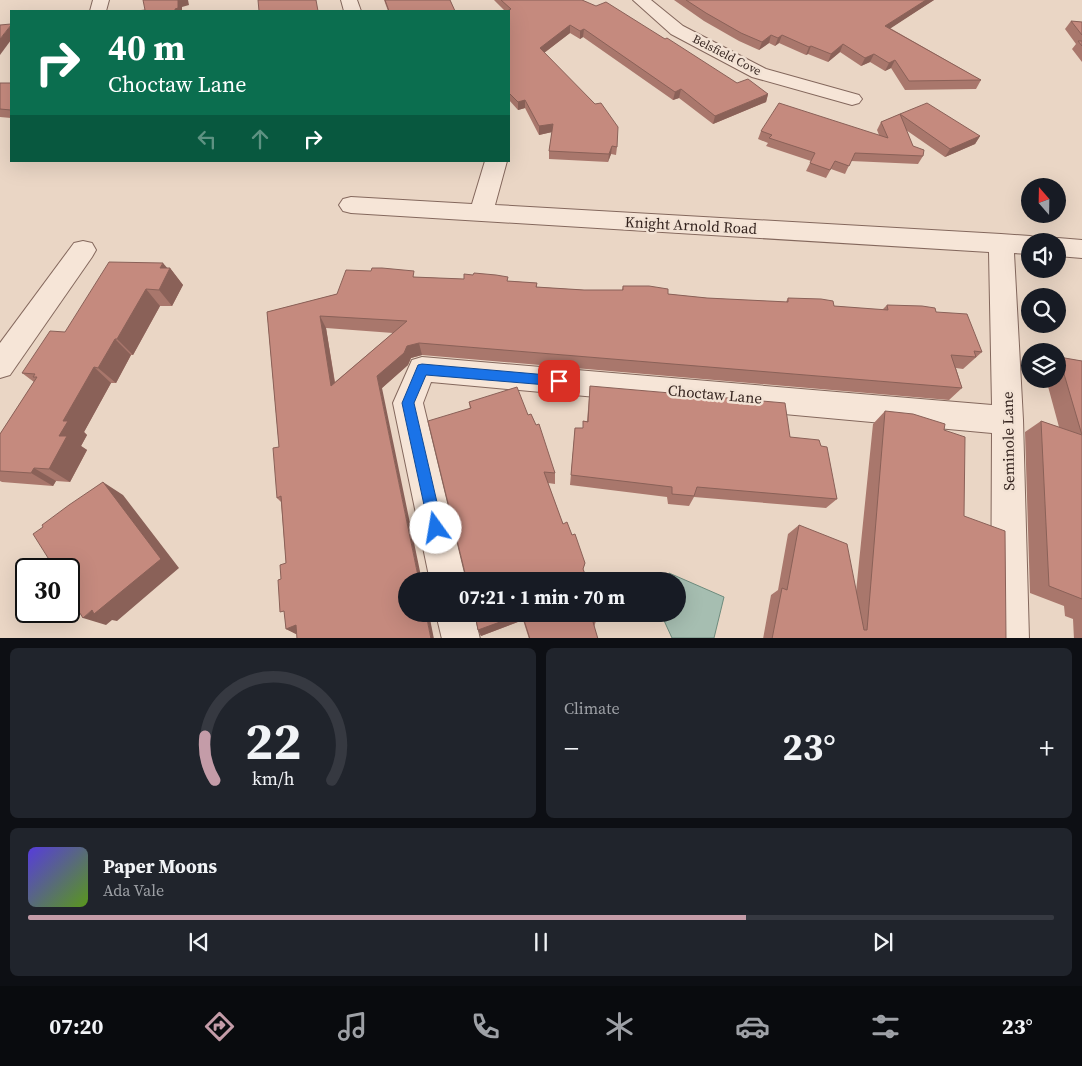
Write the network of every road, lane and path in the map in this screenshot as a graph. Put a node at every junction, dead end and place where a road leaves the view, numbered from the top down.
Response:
1 (641, 0) edge
2 (852, 99) dead end
3 (496, 162) edge
4 (351, 205) dead end
5 (481, 212) junction
6 (1015, 244) edge
7 (1066, 248) edge
8 (1082, 249) edge
9 (83, 250) dead end
10 (0, 366) edge
11 (1008, 420) junction
12 (446, 572) edge
13 (457, 622) edge
14 (461, 638) edge
15 (1010, 638) edge

1 - 2 street, Belsfield Cove
3 - 5 street
4 - 5 street, Knight Arnold Road
5 - 6 street, Knight Arnold Road
6 - 11 street, Seminole Lane
7 - 8 street
9 - 10 street
11 - 12 street, Choctaw Lane
11 - 15 street, Seminole Lane
13 - 14 street

